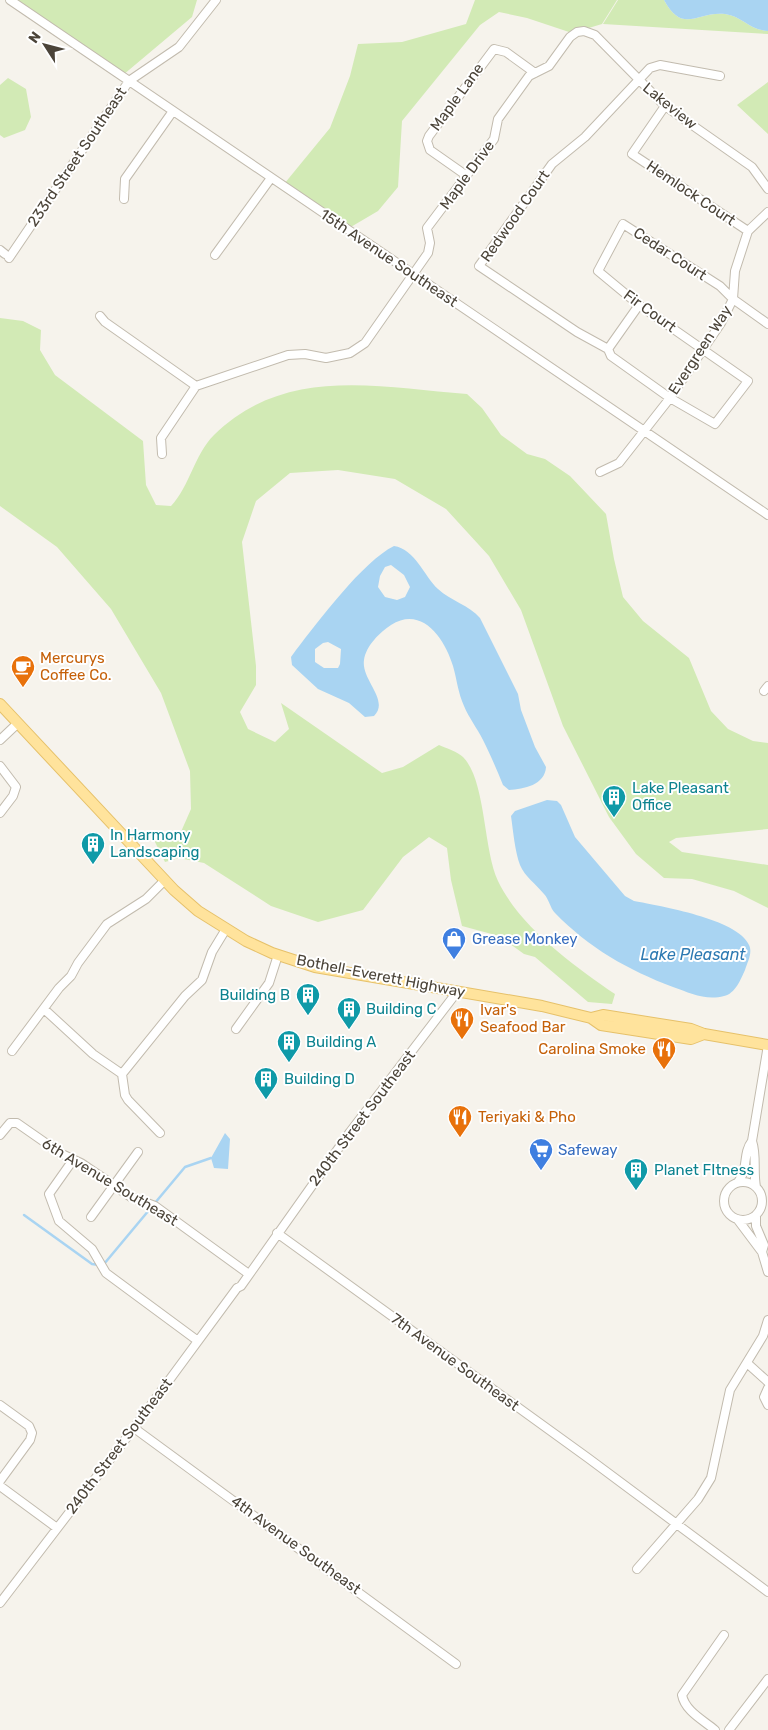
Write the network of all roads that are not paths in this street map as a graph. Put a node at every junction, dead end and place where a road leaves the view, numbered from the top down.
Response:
1 (10, 0) edge
2 (216, 0) edge
3 (570, 37) joint
4 (535, 73) junction
5 (720, 76) dead end
6 (638, 80) junction
7 (129, 81) junction
8 (665, 106) junction
9 (173, 111) junction
10 (466, 176) junction
11 (271, 178) junction
12 (768, 189) edge
13 (124, 199) dead end
14 (768, 212) edge
15 (748, 232) junction
16 (4, 254) edge
17 (215, 255) dead end
18 (598, 271) joint
19 (414, 275) junction
20 (733, 299) junction
21 (639, 305) junction
22 (100, 316) dead end
23 (768, 324) edge
24 (608, 348) junction
25 (703, 350) junction
26 (196, 386) junction
27 (670, 398) junction
28 (643, 431) junction
29 (162, 454) dead end
30 (600, 472) dead end
31 (768, 515) edge
32 (0, 704) edge
33 (18, 723) junction
34 (0, 740) edge
35 (0, 766) edge
36 (0, 813) edge
37 (165, 880) junction
38 (226, 929) junction
39 (278, 955) junction
40 (457, 992) junction
41 (44, 1009) junction
42 (236, 1029) dead end
43 (768, 1045) edge
44 (12, 1051) dead end
45 (122, 1074) junction
46 (160, 1133) dead end
47 (0, 1135) edge
48 (752, 1141) junction
49 (138, 1152) dead end
50 (73, 1160) junction
51 (738, 1182) junction
52 (114, 1186) junction
53 (758, 1189) junction
54 (768, 1196) edge
55 (761, 1211) edge
56 (91, 1217) dead end
57 (738, 1220) junction
58 (277, 1233) junction
59 (268, 1246) junction
60 (762, 1252) junction
61 (246, 1272) junction
62 (768, 1272) edge
63 (237, 1288) junction
64 (768, 1320) edge
65 (198, 1341) junction
66 (747, 1363) junction
67 (768, 1382) edge
68 (768, 1388) edge
69 (0, 1405) edge
70 (768, 1405) edge
71 (134, 1428) junction
72 (0, 1481) edge
73 (0, 1486) edge
74 (676, 1525) junction
75 (57, 1528) junction
76 (637, 1569) dead end
77 (768, 1592) edge
78 (0, 1603) edge
79 (724, 1635) dead end
80 (456, 1664) dead end
81 (768, 1679) edge
82 (715, 1730) edge
83 (729, 1730) edge

1 - 7 street, 15th Avenue Southeast
2 - 7 street, 233rd Street Southeast
3 - 4 street, Maple Drive
3 - 6 street, Lakeview
4 - 10 street, Maple Drive
4 - 10 street, Maple Lane
5 - 6 street
6 - 8 street, Lakeview
6 - 24 street, Redwood Court
7 - 9 street, 15th Avenue Southeast
7 - 16 street, 233rd Street Southeast
8 - 12 street, Lakeview
8 - 15 street, Hemlock Court
9 - 11 street, 15th Avenue Southeast
9 - 13 street
10 - 19 street, Maple Drive
11 - 17 street
11 - 19 street, 15th Avenue Southeast
14 - 15 street, Evergreen Way
15 - 20 street, Evergreen Way
18 - 20 street, Cedar Court
18 - 21 street, Fir Court
19 - 26 street, Maple Drive
19 - 28 street, 15th Avenue Southeast
20 - 23 street
20 - 25 street, Evergreen Way
21 - 24 street
21 - 25 street, Fir Court
22 - 26 street
24 - 27 street
25 - 27 street, Evergreen Way
25 - 27 street, Fir Court
26 - 29 street
27 - 28 street, Evergreen Way
28 - 30 street, Evergreen Way
28 - 31 street, 15th Avenue Southeast
32 - 33 main road, Bothell-Everett Highway
33 - 34 street
33 - 37 main road, Bothell-Everett Highway
35 - 36 street
37 - 38 main road, Bothell-Everett Highway
37 - 41 street
38 - 39 main road, Bothell-Everett Highway
38 - 45 street
39 - 40 main road, Bothell-Everett Highway
39 - 42 street
40 - 43 main road, Bothell-Everett Highway
40 - 58 street, 240th Street Southeast
41 - 44 street
41 - 45 street
43 - 48 street
45 - 46 street
47 - 50 street, 6th Avenue Southeast
48 - 51 street
48 - 53 street
49 - 52 street
50 - 52 street, 6th Avenue Southeast
50 - 65 street
51 - 53 street
51 - 57 street
52 - 56 street
52 - 61 street, 6th Avenue Southeast
53 - 54 street
53 - 55 street
55 - 57 street
55 - 60 street
57 - 60 street
58 - 59 street, 240th Street Southeast
58 - 74 street, 7th Avenue Southeast
59 - 61 street, 240th Street Southeast
59 - 63 street, 240th Street Southeast
60 - 62 street
61 - 63 street, 240th Street Southeast
63 - 65 street, 240th Street Southeast
64 - 66 street
65 - 71 street, 240th Street Southeast
66 - 67 street
66 - 74 street
68 - 70 street
69 - 72 street
71 - 75 street, 240th Street Southeast
71 - 80 street, 4th Avenue Southeast
73 - 75 street
74 - 76 street
74 - 77 street, 7th Avenue Southeast
75 - 78 street, 240th Street Southeast
79 - 82 street
81 - 83 street

